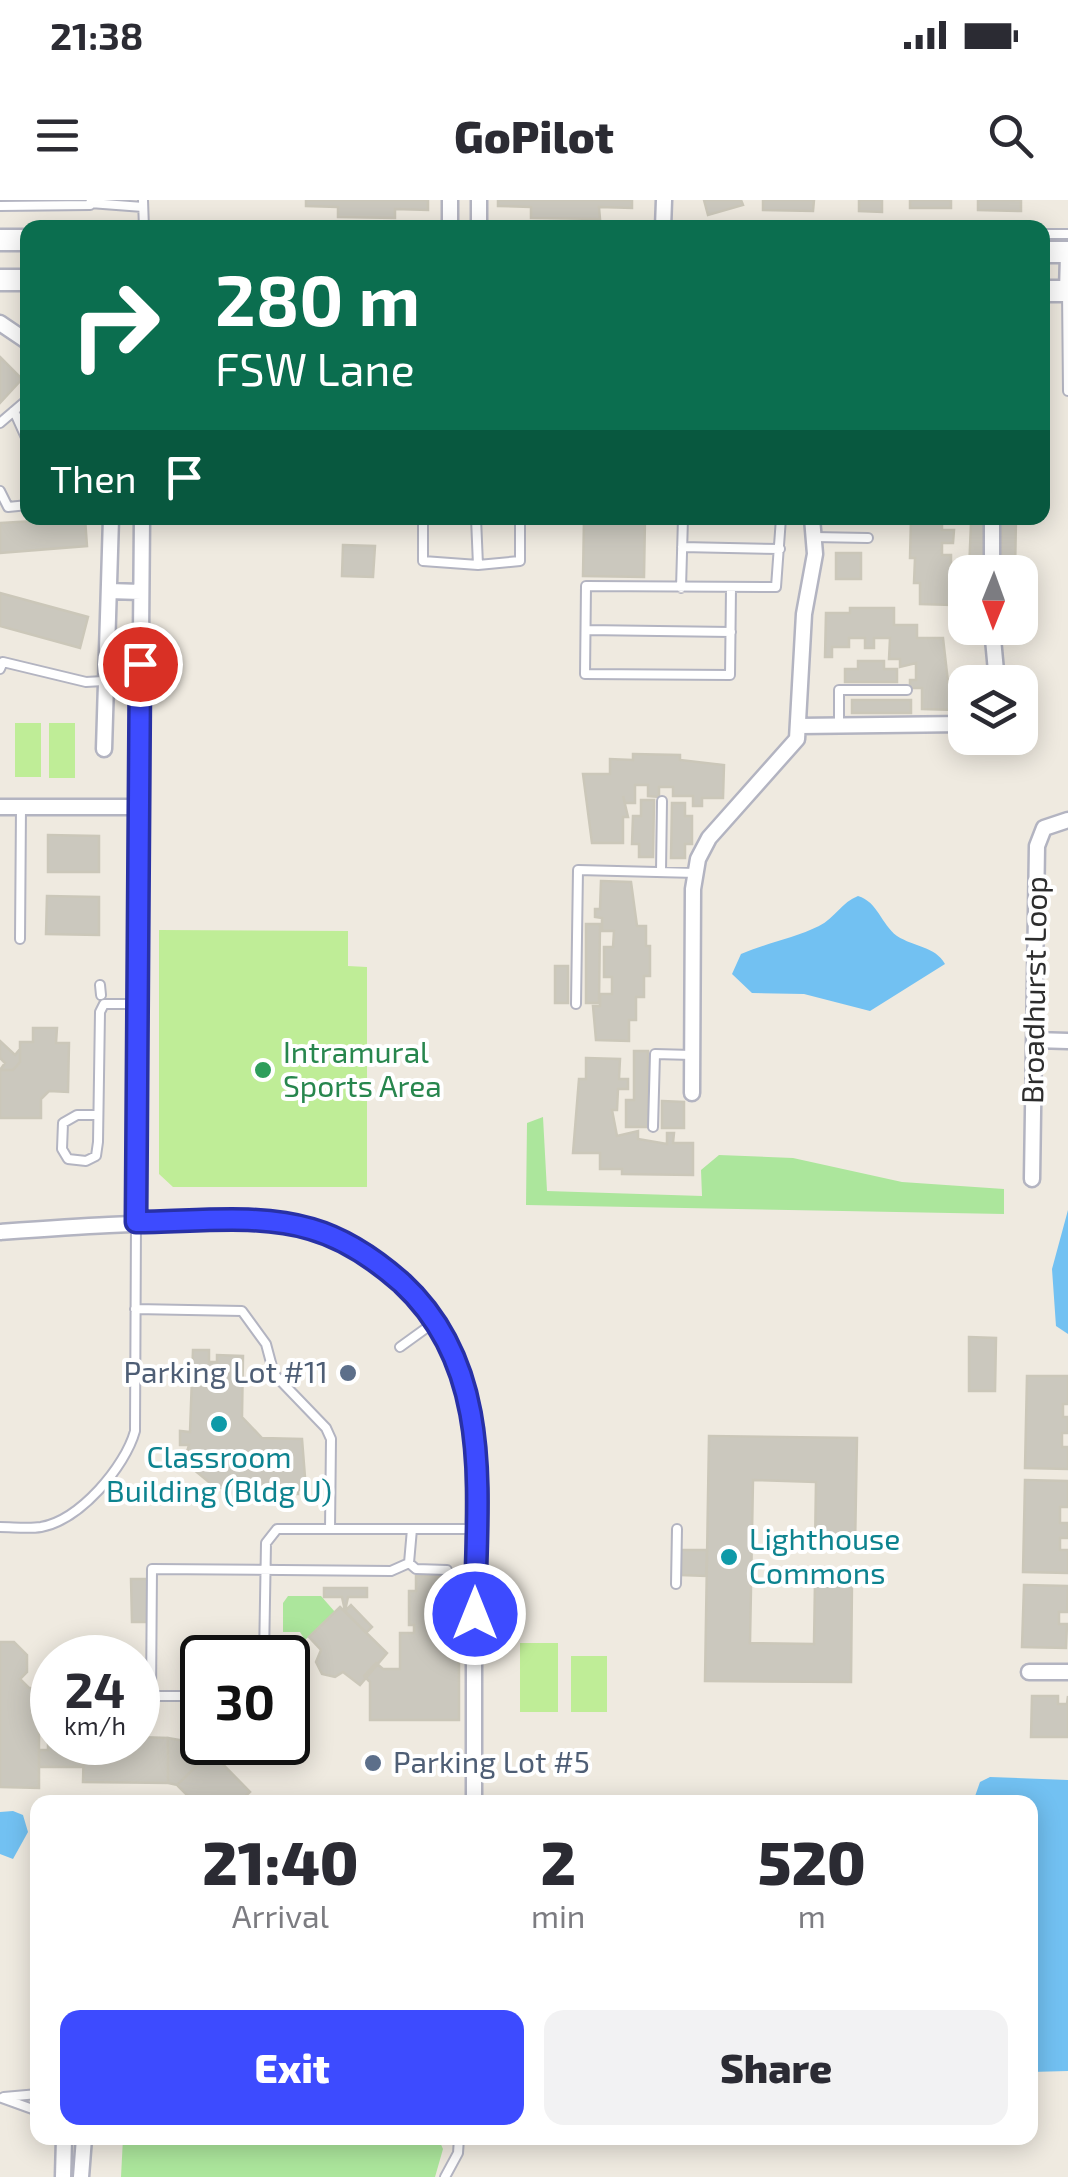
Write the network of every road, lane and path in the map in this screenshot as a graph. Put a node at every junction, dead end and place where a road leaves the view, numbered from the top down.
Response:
1 (48, 203) edge
2 (90, 203) edge
3 (5, 204) edge
4 (143, 204) edge
5 (1068, 254) edge
6 (1067, 291) edge
7 (1068, 390) edge
8 (20, 406) edge
9 (14, 411) junction
10 (0, 423) edge
11 (20, 424) edge
12 (0, 490) edge
13 (20, 506) edge
14 (111, 525) edge
15 (142, 525) edge
16 (423, 525) edge
17 (476, 525) edge
18 (520, 525) edge
19 (683, 525) edge
20 (781, 525) edge
21 (813, 525) edge
22 (992, 525) edge
23 (814, 537) junction
24 (868, 538) dead end
25 (682, 547) junction
26 (780, 549) junction
27 (992, 555) edge
28 (478, 565) junction
29 (681, 588) junction
30 (731, 588) junction
31 (109, 591) junction
32 (141, 592) junction
33 (586, 630) junction
34 (730, 632) junction
35 (0, 669) edge
36 (103, 681) junction
37 (907, 690) dead end
38 (948, 724) edge
39 (799, 726) junction
40 (839, 726) junction
41 (104, 749) dead end
42 (662, 802) dead end
43 (21, 807) junction
44 (139, 807) junction
45 (0, 808) edge
46 (1068, 820) edge
47 (661, 871) junction
48 (696, 872) junction
49 (20, 938) dead end
50 (138, 1004) junction
51 (576, 1004) dead end
52 (1035, 1040) junction
53 (1068, 1041) edge
54 (692, 1055) junction
55 (692, 1093) dead end
56 (98, 1115) junction
57 (654, 1127) dead end
58 (1032, 1179) dead end
59 (136, 1222) junction
60 (0, 1232) edge
61 (136, 1309) junction
62 (436, 1322) junction
63 (400, 1347) dead end
64 (0, 1527) edge
65 (330, 1529) junction
66 (412, 1529) junction
67 (476, 1529) junction
68 (678, 1529) dead end
69 (409, 1563) junction
70 (266, 1570) junction
71 (447, 1570) dead end
72 (676, 1584) dead end
73 (265, 1635) edge
74 (1029, 1672) dead end
75 (1068, 1672) edge
76 (180, 1696) edge
77 (474, 1795) edge
78 (30, 2095) edge
79 (1, 2098) edge
80 (30, 2108) edge
81 (64, 2145) edge
82 (83, 2145) edge
83 (459, 2145) edge
84 (63, 2177) edge
85 (81, 2177) edge
86 (445, 2177) edge

1 - 2 lane
1 - 3 lane
2 - 4 lane
5 - 6 street
6 - 7 lane
8 - 9 lane
9 - 10 lane
9 - 11 lane
12 - 13 lane
14 - 31 street
15 - 32 street
16 - 28 lane
17 - 28 lane
18 - 28 lane
19 - 25 lane
20 - 26 lane
21 - 23 street
22 - 27 street
23 - 24 lane
23 - 39 street
25 - 26 lane
25 - 29 lane
26 - 30 lane
29 - 30 lane
29 - 33 lane
30 - 34 lane
31 - 32 street
31 - 36 street
32 - 44 street
33 - 34 lane
33 - 34 lane
35 - 36 lane
36 - 41 street
37 - 40 lane
38 - 40 street
39 - 40 street
39 - 48 street
42 - 47 lane
43 - 44 street
43 - 45 street
43 - 49 lane
44 - 50 street
46 - 52 street, Broadhurst Loop
47 - 48 lane
47 - 51 lane
48 - 54 street
50 - 56 lane
50 - 59 street
52 - 53 street
52 - 58 street, Broadhurst Loop
54 - 55 street
54 - 57 lane
56 - 56 lane
59 - 60 street
59 - 61 lane
59 - 62 street
61 - 64 lane
61 - 65 lane
62 - 63 lane
62 - 67 street
65 - 66 lane
65 - 70 lane
66 - 67 lane
66 - 69 lane
67 - 77 street
68 - 72 lane
69 - 70 lane
69 - 71 lane
70 - 73 lane
70 - 76 lane
74 - 75 street
78 - 79 lane
79 - 80 lane
81 - 84 street
82 - 85 street
83 - 86 lane

